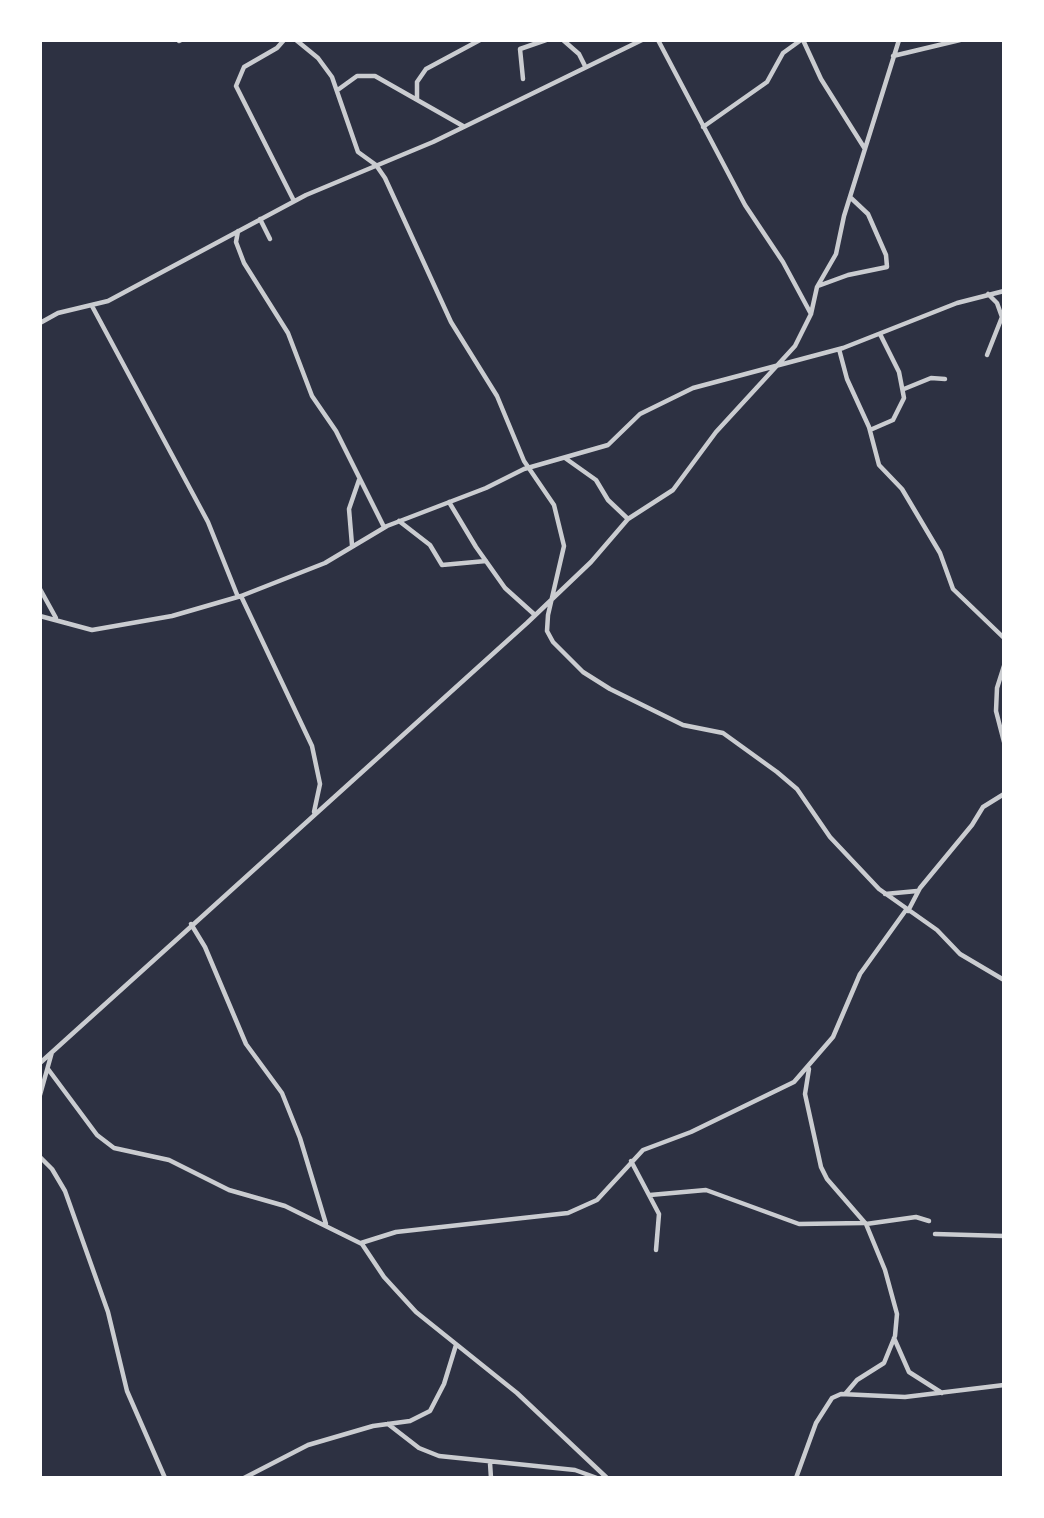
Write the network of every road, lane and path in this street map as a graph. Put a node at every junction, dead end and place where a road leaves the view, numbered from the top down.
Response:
1 (284, 40) edge
2 (296, 40) edge
3 (480, 40) edge
4 (546, 40) edge
5 (563, 40) edge
6 (642, 40) edge
7 (658, 40) edge
8 (802, 40) edge
9 (899, 40) edge
10 (960, 40) edge
11 (893, 56) junction
12 (585, 66) junction
13 (523, 79) dead end
14 (338, 89) junction
15 (417, 99) junction
16 (463, 126) junction
17 (703, 127) junction
18 (865, 150) junction
19 (376, 165) junction
20 (850, 198) junction
21 (294, 201) junction
22 (260, 219) junction
23 (238, 230) junction
24 (270, 239) dead end
25 (817, 286) junction
26 (1004, 290) edge
27 (988, 294) junction
28 (92, 306) junction
29 (811, 314) junction
30 (40, 323) edge
31 (880, 334) junction
32 (839, 349) junction
33 (986, 355) dead end
34 (774, 367) junction
35 (945, 379) dead end
36 (904, 389) junction
37 (870, 430) junction
38 (565, 458) junction
39 (528, 468) junction
40 (359, 479) junction
41 (449, 502) junction
42 (628, 519) junction
43 (399, 521) junction
44 (384, 527) junction
45 (352, 545) junction
46 (486, 561) junction
47 (40, 589) edge
48 (552, 596) junction
49 (240, 597) junction
50 (535, 615) junction
51 (40, 616) edge
52 (56, 618) junction
53 (1004, 638) edge
54 (1004, 666) edge
55 (1004, 742) edge
56 (1004, 793) edge
57 (313, 814) junction
58 (918, 891) junction
59 (885, 894) junction
60 (907, 911) junction
61 (191, 924) junction
62 (1004, 980) edge
63 (52, 1050) junction
64 (40, 1063) edge
65 (809, 1068) junction
66 (48, 1069) junction
67 (40, 1095) edge
68 (40, 1157) edge
69 (631, 1161) junction
70 (650, 1195) junction
71 (929, 1221) dead end
72 (866, 1224) junction
73 (326, 1225) junction
74 (935, 1234) dead end
75 (1004, 1236) edge
76 (360, 1243) junction
77 (656, 1250) dead end
78 (894, 1338) junction
79 (456, 1345) junction
80 (1004, 1385) edge
81 (846, 1393) junction
82 (943, 1394) junction
83 (388, 1423) junction
84 (489, 1463) junction
85 (165, 1478) edge
86 (244, 1478) edge
87 (491, 1478) edge
88 (597, 1478) edge
89 (607, 1478) edge
90 (796, 1478) edge

1 - 21 street
2 - 14 street
3 - 15 street
4 - 13 street
5 - 12 street
6 - 12 street
7 - 17 street
8 - 17 street
8 - 18 street
9 - 11 street
10 - 11 street
11 - 18 street
12 - 16 street
14 - 15 street
14 - 19 street
15 - 16 street
16 - 19 street
17 - 29 street
18 - 20 street
19 - 21 street
19 - 39 street
20 - 25 street
20 - 25 street
21 - 22 street
22 - 23 street
22 - 24 street
23 - 28 street
23 - 40 street
25 - 29 street
26 - 27 street
27 - 31 street
27 - 33 street
28 - 30 street
28 - 49 street
29 - 34 street
31 - 32 street
31 - 36 street
32 - 34 street
32 - 37 street
34 - 38 street
34 - 42 street
35 - 36 street
36 - 37 street
37 - 53 street
38 - 39 street
38 - 42 street
39 - 41 street
39 - 48 street
40 - 44 street
40 - 45 street
41 - 43 street
41 - 46 street
42 - 48 street
43 - 44 street
43 - 46 street
44 - 45 street
45 - 49 street
46 - 50 street
47 - 52 street
48 - 50 street
48 - 59 street
49 - 52 street
49 - 57 street
50 - 57 street
51 - 52 street
54 - 55 street
56 - 58 street
57 - 61 street
58 - 59 street
58 - 60 street
59 - 60 street
60 - 62 street
60 - 65 street
61 - 63 street
61 - 73 street
63 - 64 street
63 - 66 street
65 - 69 street
65 - 72 street
66 - 67 street
66 - 73 street
68 - 85 street
69 - 70 street
69 - 76 street
70 - 72 street
70 - 77 street
71 - 72 street
72 - 78 street
73 - 76 street
74 - 75 street
76 - 79 street
78 - 81 street
78 - 82 street
79 - 83 street
79 - 89 street
80 - 82 street
81 - 82 street
81 - 90 street
83 - 84 street
83 - 86 street
84 - 87 street
84 - 88 street

